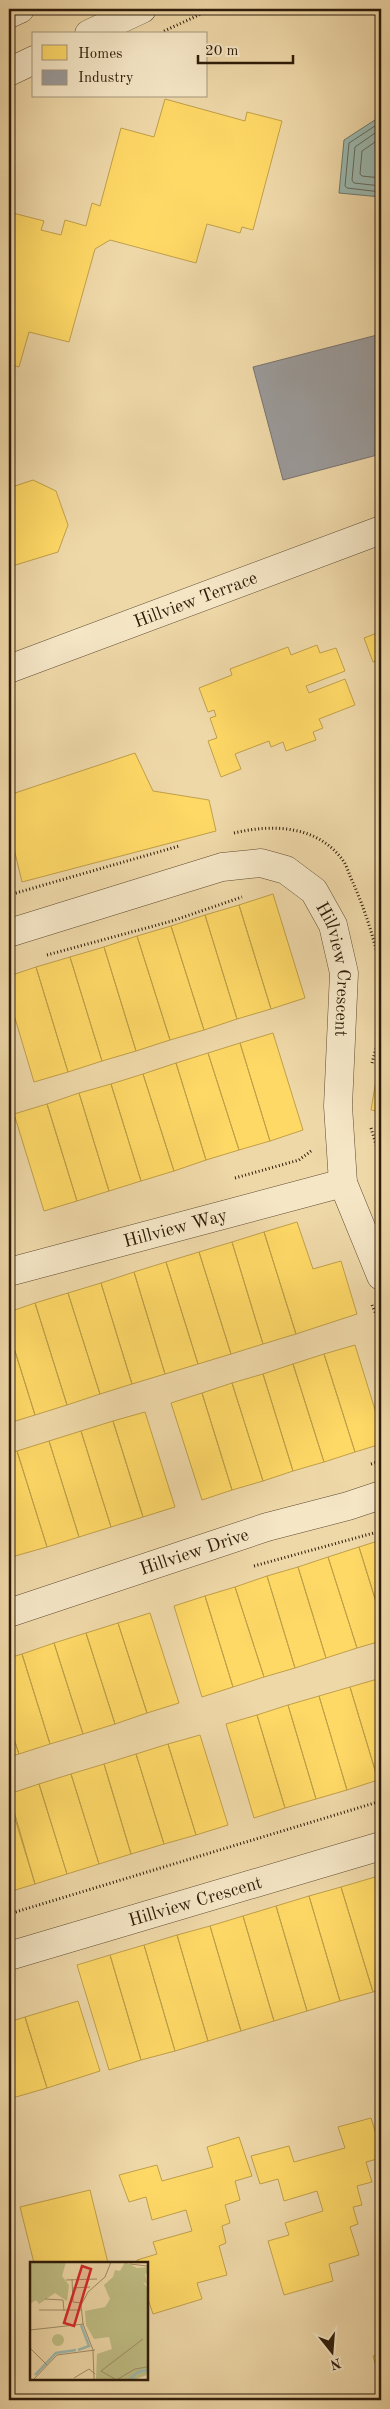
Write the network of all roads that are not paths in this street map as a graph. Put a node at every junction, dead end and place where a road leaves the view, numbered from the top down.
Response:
1 (20, 9) edge
2 (142, 9) edge
3 (9, 14) edge
4 (93, 32) edge
5 (32, 61) edge
6 (9, 72) edge
7 (381, 530) edge
8 (9, 669) edge
9 (9, 933) edge
10 (343, 1182) junction
11 (9, 1272) edge
12 (375, 1288) edge
13 (381, 1495) edge
14 (9, 1613) edge
15 (381, 1846) edge
16 (9, 1956) edge

1 - 3 street
2 - 4 street
5 - 6 street
7 - 8 street, Hillview Terrace
9 - 10 street, Hillview Crescent
10 - 11 street, Hillview Way
10 - 12 street, Hillview Crescent
13 - 14 street, Hillview Drive
15 - 16 street, Hillview Crescent

